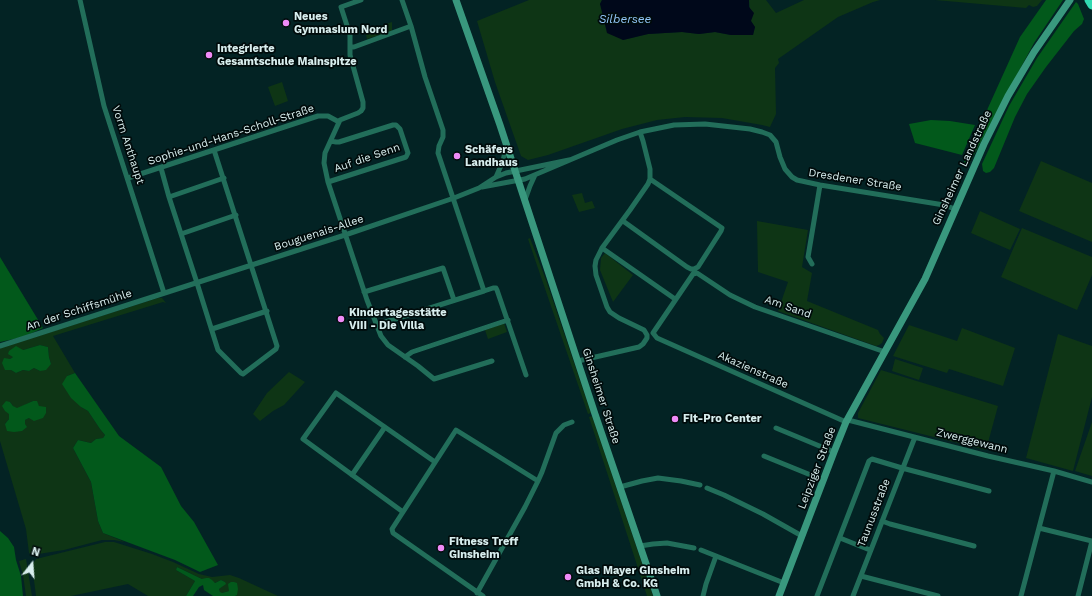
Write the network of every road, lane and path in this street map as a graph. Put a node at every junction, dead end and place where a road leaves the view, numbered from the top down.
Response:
1 (80, 0) edge
2 (361, 0) edge
3 (402, 0) edge
4 (456, 0) edge
5 (1089, 0) edge
6 (1069, 1) edge
7 (1092, 5) edge
8 (411, 26) junction
9 (350, 47) junction
10 (339, 122) junction
11 (640, 132) junction
12 (331, 140) junction
13 (506, 146) junction
14 (214, 150) junction
15 (569, 160) junction
16 (161, 168) junction
17 (514, 171) junction
18 (535, 175) junction
19 (496, 177) junction
20 (128, 178) junction
21 (224, 178) junction
22 (650, 179) junction
23 (518, 180) junction
24 (328, 182) junction
25 (820, 185) junction
26 (479, 188) junction
27 (169, 197) junction
28 (454, 198) junction
29 (525, 203) junction
30 (955, 209) junction
31 (236, 215) junction
32 (623, 221) junction
33 (181, 234) junction
34 (345, 235) junction
35 (602, 248) junction
36 (812, 264) dead end
37 (252, 265) junction
38 (197, 283) junction
39 (484, 291) junction
40 (364, 292) junction
41 (164, 293) junction
42 (675, 299) junction
43 (454, 300) junction
44 (267, 312) junction
45 (508, 320) junction
46 (376, 325) junction
47 (212, 329) junction
48 (650, 334) junction
49 (0, 346) edge
50 (885, 352) junction
51 (406, 357) junction
52 (492, 360) dead end
53 (578, 361) junction
54 (526, 375) dead end
55 (847, 421) junction
56 (572, 422) dead end
57 (385, 427) junction
58 (776, 428) dead end
59 (915, 437) junction
60 (834, 452) junction
61 (764, 456) dead end
62 (435, 462) junction
63 (902, 468) junction
64 (1054, 471) junction
65 (352, 475) junction
66 (823, 480) junction
67 (538, 481) junction
68 (1092, 482) edge
69 (700, 486) dead end
70 (620, 487) junction
71 (707, 488) dead end
72 (990, 491) dead end
73 (403, 512) junction
74 (882, 521) junction
75 (1039, 528) junction
76 (802, 536) junction
77 (840, 538) junction
78 (1092, 541) edge
79 (640, 546) junction
80 (974, 546) dead end
81 (694, 548) dead end
82 (702, 550) dead end
83 (870, 550) junction
84 (716, 556) junction
85 (861, 576) junction
86 (784, 582) junction
87 (478, 593) junction
88 (483, 596) edge
89 (657, 596) edge
90 (703, 596) edge
91 (779, 596) edge
92 (817, 596) edge
93 (853, 596) edge
94 (938, 596) edge
95 (1021, 596) edge
96 (1078, 596) edge

1 - 20 street, Vorm Anthaupt
2 - 9 street
3 - 8 street
4 - 13 main road, Ginsheimer Straße
5 - 7 highway
6 - 30 main road, Ginsheimer Landstraße
8 - 9 street
8 - 28 street
9 - 10 street
10 - 12 street
10 - 14 street, Sophie-und-Hans-Scholl-Straße
11 - 15 street, Dresdener Straße
11 - 22 street
11 - 25 street, Dresdener Straße
12 - 24 street
12 - 24 street, Auf die Senn
13 - 17 main road, Ginsheimer Straße
13 - 19 street
14 - 16 street, Sophie-und-Hans-Scholl-Straße
14 - 21 street
15 - 17 street, Dresdener Straße
15 - 18 street, Dresdener Straße
16 - 20 street, Sophie-und-Hans-Scholl-Straße
16 - 27 street
17 - 19 street, Bouguenais-Allee
17 - 23 main road, Ginsheimer Straße
18 - 23 street, Dresdener Straße
18 - 29 street
19 - 26 street, Bouguenais-Allee
20 - 41 street, Vorm Anthaupt
21 - 27 street
21 - 31 street
22 - 32 street, Akazienstraße
22 - 32 street
23 - 26 street, Bouguenais-Allee
23 - 29 main road, Ginsheimer Straße
24 - 34 street
25 - 30 street, Dresdener Straße
25 - 36 street
26 - 28 street, Bouguenais-Allee
27 - 33 street
28 - 34 street, Bouguenais-Allee
28 - 39 street
29 - 53 main road, Ginsheimer Straße
30 - 50 main road, Ginsheimer Landstraße
31 - 33 street
31 - 37 street
32 - 35 street, Akazienstraße
33 - 38 street
34 - 37 street, Bouguenais-Allee
34 - 40 street
35 - 42 street
35 - 48 street, Akazienstraße
37 - 38 street, Bouguenais-Allee
37 - 44 street
38 - 41 street, Bouguenais-Allee
38 - 47 street
39 - 43 street
39 - 45 street
40 - 43 street
40 - 46 street
41 - 49 street, An der Schiffsmühle
42 - 48 street
42 - 50 street, Am Sand
43 - 46 street
44 - 47 street
44 - 47 street
45 - 51 street
45 - 54 street
46 - 51 street
48 - 53 street
48 - 55 street, Akazienstraße
50 - 55 main road, Leipziger Straße
51 - 52 street
53 - 70 main road, Ginsheimer Straße
55 - 59 street, Zwerggewann
55 - 60 main road, Leipziger Straße
56 - 67 street
57 - 62 street
57 - 65 street
57 - 65 street
58 - 60 street
59 - 63 street, Taunusstraße
59 - 64 street, Zwerggewann
60 - 66 main road, Leipziger Straße
61 - 66 street
62 - 67 street
62 - 73 street
63 - 72 street
63 - 74 street, Taunusstraße
63 - 77 street
64 - 68 street, Zwerggewann
64 - 75 street
65 - 73 street
66 - 76 main road, Leipziger Straße
67 - 87 street
69 - 70 street
70 - 79 main road, Ginsheimer Straße
71 - 76 street
73 - 87 street
74 - 80 street
74 - 83 street, Taunusstraße
75 - 78 street
75 - 95 street
76 - 86 main road, Leipziger Straße
77 - 83 street
77 - 92 street
78 - 96 street
79 - 81 street
79 - 89 main road, Ginsheimer Straße
82 - 84 street
83 - 85 street, Taunusstraße
84 - 86 street
84 - 90 street
85 - 93 street, Taunusstraße
85 - 94 street
86 - 91 main road, Leipziger Straße
87 - 88 street

